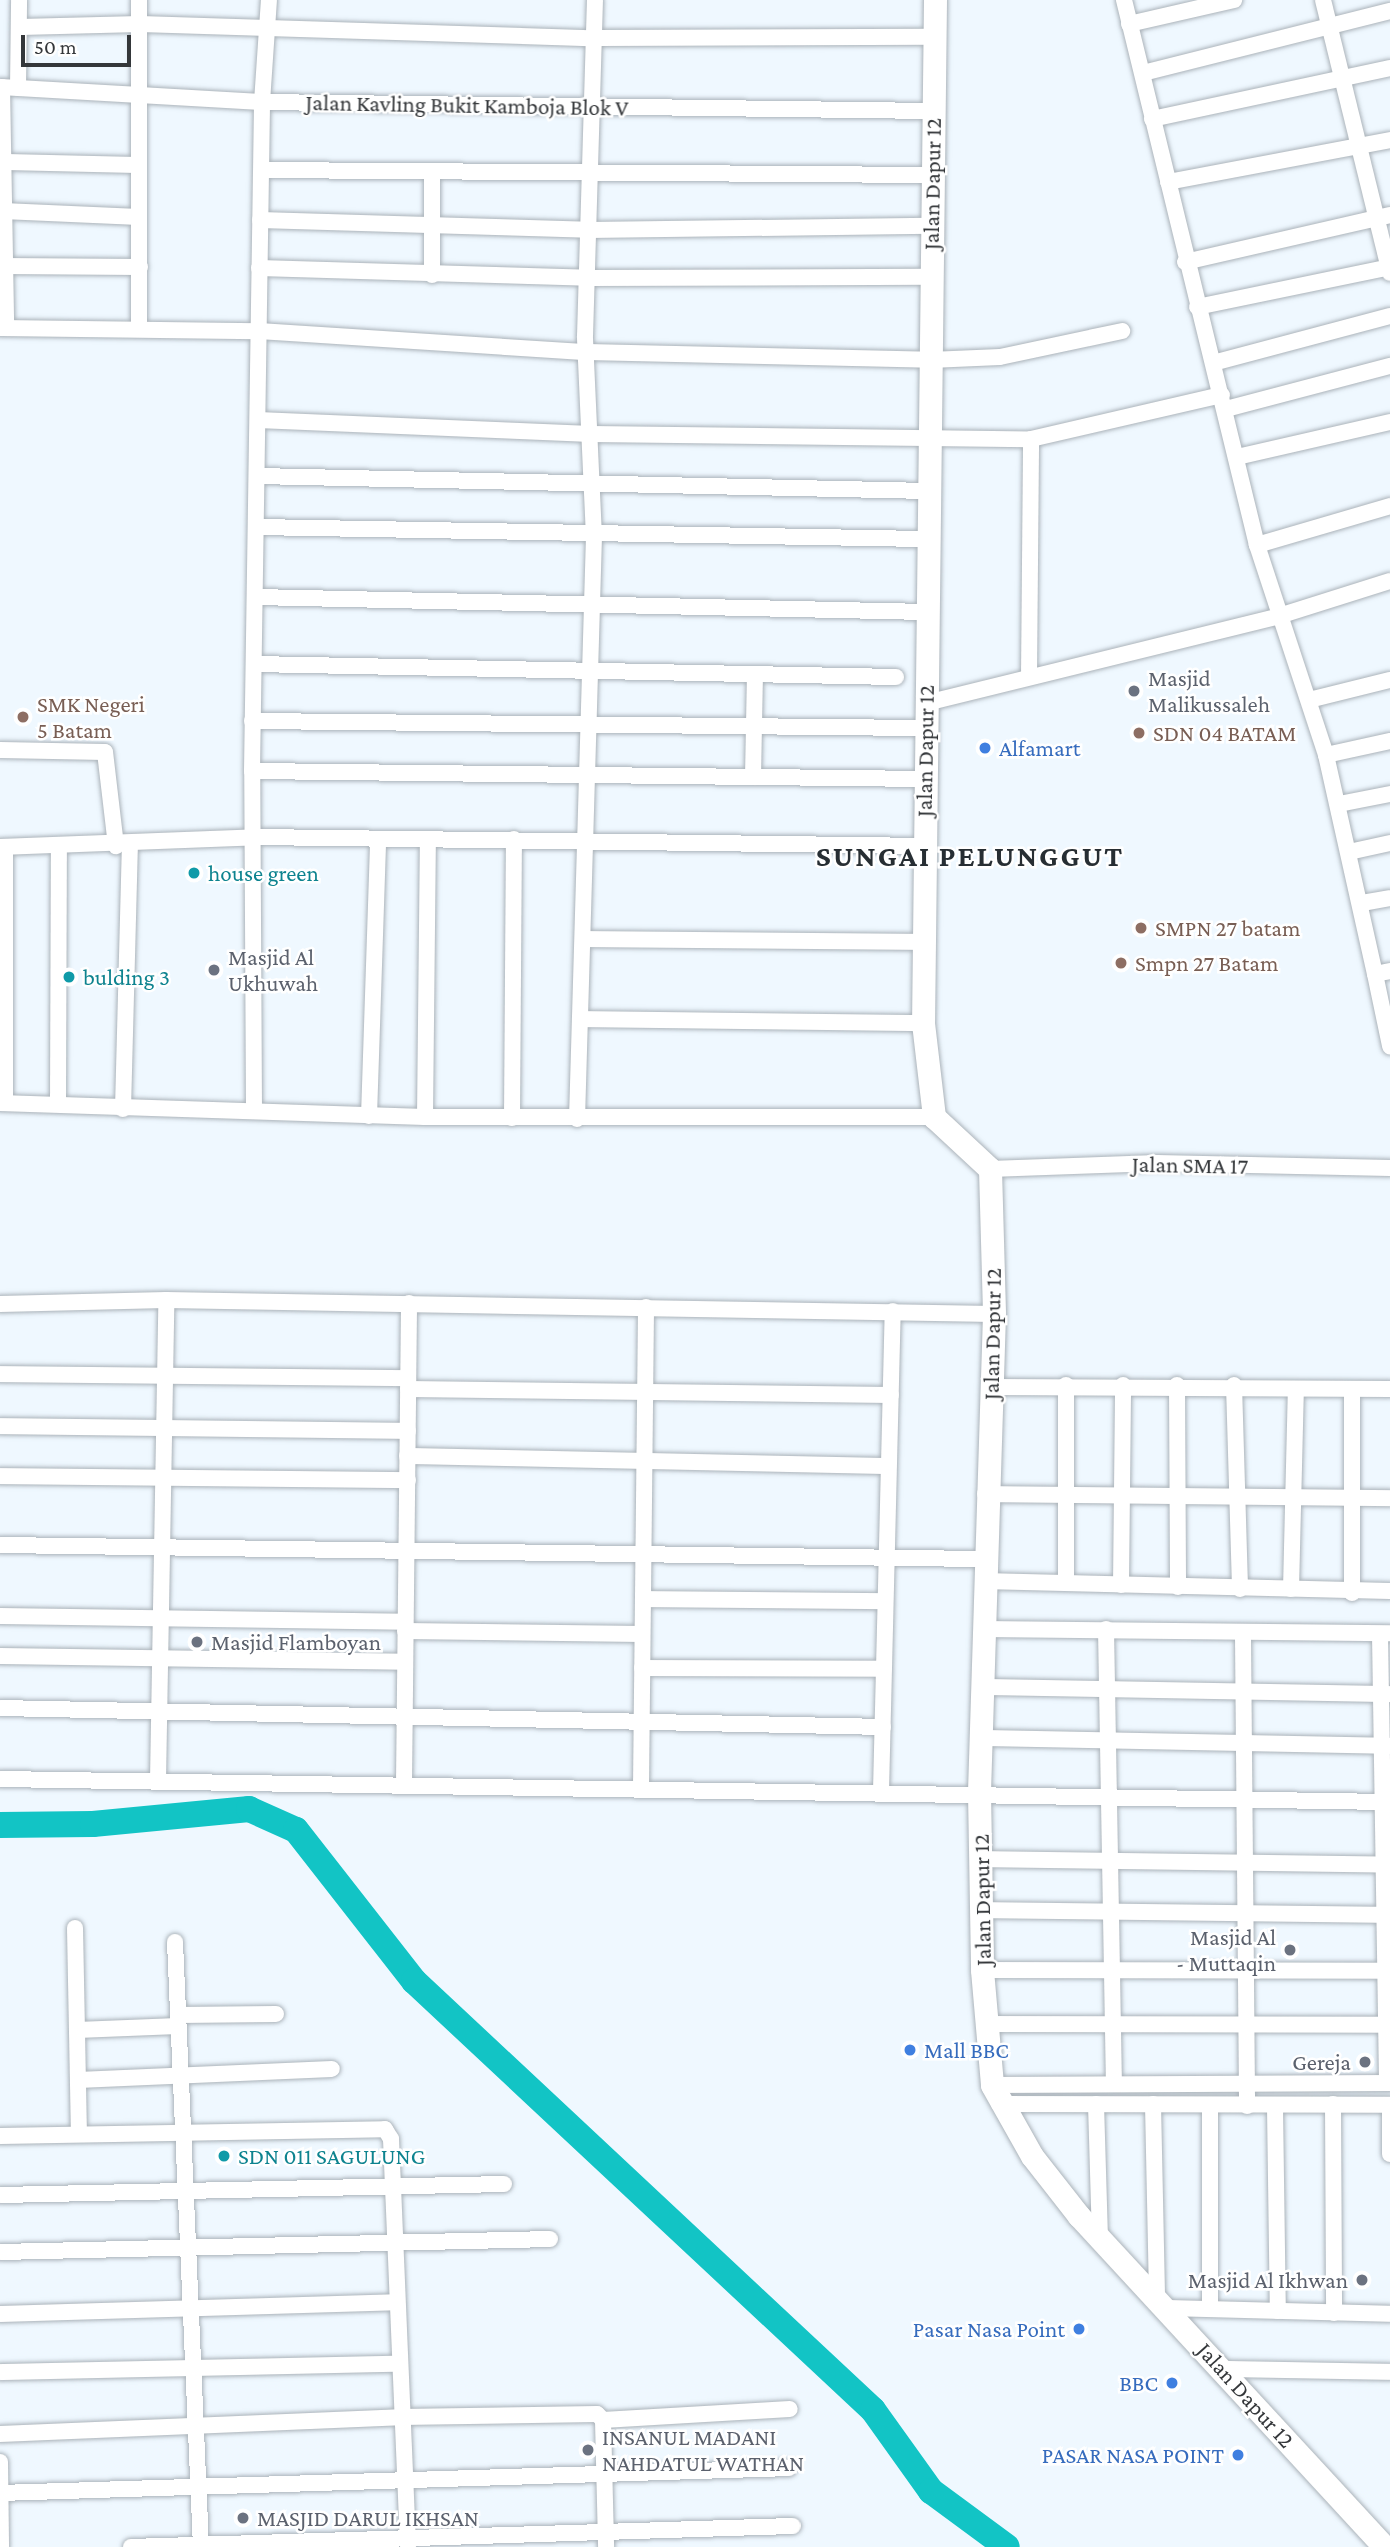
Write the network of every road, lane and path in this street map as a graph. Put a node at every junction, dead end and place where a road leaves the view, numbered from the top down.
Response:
1 (19, 0) edge
2 (139, 0) edge
3 (269, 0) edge
4 (595, 0) edge
5 (935, 0) edge
6 (1124, 0) edge
7 (1234, 0) edge
8 (1323, 0) edge
9 (1390, 11) edge
10 (139, 24) junction
11 (1129, 24) junction
12 (20, 27) junction
13 (1328, 27) junction
14 (266, 31) junction
15 (934, 37) junction
16 (598, 38) junction
17 (1390, 68) edge
18 (1143, 74) junction
19 (1343, 81) junction
20 (7, 88) edge
21 (143, 91) junction
22 (262, 102) junction
23 (595, 108) junction
24 (934, 111) junction
25 (1152, 119) junction
26 (1390, 140) edge
27 (1357, 150) junction
28 (6, 162) junction
29 (137, 165) junction
30 (262, 170) junction
31 (432, 171) junction
32 (590, 175) junction
33 (933, 175) junction
34 (1168, 182) junction
35 (4, 211) junction
36 (139, 217) junction
37 (1383, 217) edge
38 (260, 220) junction
39 (432, 224) junction
40 (932, 226) junction
41 (588, 230) junction
42 (1185, 262) junction
43 (3, 266) junction
44 (140, 267) junction
45 (259, 268) junction
46 (1389, 269) edge
47 (432, 275) junction
48 (930, 277) junction
49 (587, 278) junction
50 (1197, 307) junction
51 (1390, 316) edge
52 (139, 327) junction
53 (3, 328) edge
54 (259, 331) junction
55 (1122, 331) dead end
56 (587, 352) junction
57 (930, 360) junction
58 (1213, 363) junction
59 (1390, 366) edge
60 (1224, 402) junction
61 (257, 420) junction
62 (1390, 422) edge
63 (590, 434) junction
64 (930, 437) junction
65 (1031, 439) junction
66 (1237, 457) junction
67 (257, 476) junction
68 (592, 486) junction
69 (927, 491) junction
70 (1390, 506) edge
71 (256, 527) junction
72 (594, 537) junction
73 (925, 539) junction
74 (1257, 545) junction
75 (1390, 581) edge
76 (255, 597) junction
77 (591, 606) junction
78 (926, 612) junction
79 (1279, 616) junction
80 (254, 664) junction
81 (590, 674) junction
82 (755, 676) junction
83 (896, 677) dead end
84 (1029, 677) junction
85 (1390, 681) edge
86 (1309, 699) junction
87 (926, 702) junction
88 (252, 721) junction
89 (589, 722) junction
90 (752, 725) junction
91 (925, 728) junction
92 (1390, 741) edge
93 (0, 750) edge
94 (1326, 755) junction
95 (252, 771) junction
96 (588, 775) junction
97 (752, 777) junction
98 (923, 779) junction
99 (1390, 794) edge
100 (1339, 804) junction
101 (257, 837) junction
102 (378, 839) junction
103 (514, 839) junction
104 (587, 839) junction
105 (428, 840) junction
106 (1390, 843) edge
107 (59, 845) junction
108 (122, 846) junction
109 (924, 846) junction
110 (2, 847) edge
111 (1349, 852) junction
112 (1390, 898) edge
113 (1362, 903) junction
114 (586, 939) junction
115 (924, 942) junction
116 (1383, 973) edge
117 (583, 1019) junction
118 (923, 1023) junction
119 (1390, 1046) edge
120 (2, 1103) edge
121 (58, 1104) junction
122 (123, 1109) junction
123 (254, 1110) junction
124 (369, 1116) junction
125 (425, 1117) junction
126 (512, 1118) junction
127 (934, 1118) junction
128 (577, 1119) junction
129 (1390, 1168) edge
130 (990, 1169) junction
131 (166, 1300) junction
132 (409, 1303) junction
133 (0, 1304) edge
134 (646, 1307) junction
135 (893, 1311) junction
136 (994, 1314) junction
137 (0, 1374) edge
138 (164, 1376) junction
139 (408, 1384) junction
140 (1066, 1385) junction
141 (1123, 1385) junction
142 (1177, 1385) junction
143 (1234, 1385) junction
144 (992, 1387) junction
145 (1352, 1389) junction
146 (1390, 1389) edge
147 (1296, 1390) junction
148 (644, 1392) junction
149 (891, 1395) junction
150 (0, 1426) edge
151 (164, 1429) junction
152 (408, 1431) junction
153 (407, 1456) junction
154 (643, 1461) junction
155 (888, 1466) junction
156 (0, 1476) edge
157 (164, 1478) junction
158 (408, 1480) junction
159 (985, 1494) junction
160 (1066, 1495) junction
161 (1122, 1495) junction
162 (1294, 1495) junction
163 (1178, 1496) junction
164 (1237, 1498) junction
165 (1354, 1498) junction
166 (1390, 1498) edge
167 (0, 1545) edge
168 (161, 1548) junction
169 (406, 1550) junction
170 (643, 1554) junction
171 (887, 1558) junction
172 (984, 1570) junction
173 (1066, 1583) junction
174 (1121, 1585) junction
175 (1178, 1587) junction
176 (1240, 1589) junction
177 (1291, 1589) junction
178 (1390, 1591) edge
179 (1352, 1593) junction
180 (643, 1599) junction
181 (885, 1601) junction
182 (0, 1616) edge
183 (160, 1619) junction
184 (405, 1627) junction
185 (982, 1629) junction
186 (1106, 1629) junction
187 (1385, 1633) edge
188 (642, 1634) junction
189 (1243, 1637) junction
190 (0, 1656) edge
191 (160, 1659) junction
192 (405, 1662) junction
193 (642, 1668) junction
194 (884, 1669) junction
195 (981, 1687) junction
196 (1106, 1688) junction
197 (1241, 1690) junction
198 (1385, 1694) edge
199 (0, 1708) edge
200 (159, 1711) junction
201 (404, 1714) junction
202 (642, 1724) junction
203 (883, 1727) junction
204 (981, 1738) junction
205 (1108, 1739) junction
206 (1242, 1742) junction
207 (1386, 1746) edge
208 (0, 1779) edge
209 (158, 1782) junction
210 (404, 1784) junction
211 (641, 1787) junction
212 (881, 1791) junction
213 (979, 1792) junction
214 (1109, 1794) junction
215 (1243, 1798) junction
216 (1386, 1802) edge
217 (982, 1859) junction
218 (1112, 1859) junction
219 (1245, 1862) junction
220 (1388, 1865) edge
221 (981, 1910) junction
222 (1111, 1910) junction
223 (1244, 1913) junction
224 (1387, 1915) edge
225 (75, 1928) dead end
226 (176, 1942) dead end
227 (1113, 1969) junction
228 (982, 1970) junction
229 (1245, 1970) junction
230 (1388, 1971) edge
231 (276, 2014) dead end
232 (178, 2020) junction
233 (1113, 2023) junction
234 (986, 2024) junction
235 (1245, 2024) junction
236 (1388, 2026) edge
237 (77, 2030) junction
238 (331, 2069) dead end
239 (180, 2076) junction
240 (78, 2080) junction
241 (1388, 2083) edge
242 (1114, 2084) junction
243 (1246, 2086) junction
244 (995, 2094) junction
245 (1096, 2104) junction
246 (1153, 2104) junction
247 (1333, 2104) junction
248 (1390, 2105) edge
249 (1247, 2106) junction
250 (1210, 2107) junction
251 (1275, 2107) junction
252 (182, 2131) junction
253 (79, 2134) junction
254 (0, 2136) edge
255 (1390, 2154) edge
256 (391, 2184) junction
257 (504, 2184) dead end
258 (188, 2188) junction
259 (0, 2195) edge
260 (550, 2239) dead end
261 (1100, 2239) junction
262 (393, 2244) junction
263 (189, 2251) junction
264 (0, 2252) edge
265 (396, 2302) junction
266 (1162, 2304) junction
267 (1210, 2308) junction
268 (190, 2309) junction
269 (1278, 2311) junction
270 (0, 2314) edge
271 (1334, 2314) junction
272 (1390, 2314) edge
273 (398, 2364) junction
274 (191, 2365) junction
275 (1222, 2369) junction
276 (0, 2372) edge
277 (1390, 2372) edge
278 (790, 2409) dead end
279 (400, 2417) junction
280 (603, 2420) junction
281 (197, 2426) junction
282 (0, 2434) edge
283 (0, 2462) edge
284 (789, 2468) dead end
285 (607, 2476) junction
286 (404, 2481) junction
287 (197, 2488) junction
288 (1, 2493) edge
289 (793, 2526) dead end
290 (606, 2541) edge
291 (408, 2542) edge
292 (201, 2544) edge
293 (1, 2547) edge
294 (131, 2547) edge
295 (1384, 2547) edge

1 - 12 street
2 - 10 street
3 - 14 street
4 - 16 street
5 - 15 street, Jalan Dapur 12
6 - 11 street
7 - 11 street
8 - 13 street
9 - 13 street
10 - 12 street
10 - 14 street
10 - 21 street
11 - 18 street
12 - 20 street
13 - 18 street
13 - 19 street
14 - 16 street
14 - 22 street
15 - 16 street
15 - 24 street, Jalan Dapur 12
16 - 23 street
17 - 19 street
18 - 25 street
19 - 25 street
19 - 27 street
20 - 21 street, Jalan Kavling Bukit Kamboja Blok V
20 - 28 street
21 - 22 street, Jalan Kavling Bukit Kamboja Blok V
21 - 29 street
22 - 23 street, Jalan Kavling Bukit Kamboja Blok V
22 - 30 street
23 - 24 street, Jalan Kavling Bukit Kamboja Blok V
23 - 32 street
24 - 33 street, Jalan Dapur 12
25 - 34 street
26 - 27 street
27 - 34 street
27 - 37 street
28 - 29 street
28 - 35 street
29 - 36 street
30 - 31 street
30 - 38 street
31 - 32 street
31 - 39 street
32 - 33 street
32 - 41 street
33 - 40 street, Jalan Dapur 12
34 - 42 street
35 - 36 street
35 - 43 street
36 - 44 street
37 - 42 street
37 - 46 street
38 - 39 street
38 - 45 street
39 - 41 street
39 - 47 street
40 - 41 street
40 - 48 street, Jalan Dapur 12
41 - 49 street
42 - 50 street
43 - 44 street
43 - 53 street
44 - 52 street
45 - 47 street
45 - 54 street
46 - 50 street
47 - 49 street
48 - 49 street
48 - 57 street, Jalan Dapur 12
49 - 56 street
50 - 58 street
51 - 58 street
52 - 53 street
52 - 54 street
54 - 56 street
54 - 61 street
55 - 57 street
56 - 57 street
56 - 63 street
57 - 64 street, Jalan Dapur 12
58 - 60 street
59 - 60 street
60 - 65 street
60 - 66 street
61 - 63 street
61 - 67 street
62 - 66 street
63 - 64 street
63 - 68 street
64 - 65 street
64 - 69 street, Jalan Dapur 12
65 - 84 street
66 - 74 street
67 - 68 street
67 - 71 street
68 - 69 street
68 - 72 street
69 - 73 street, Jalan Dapur 12
70 - 74 street
71 - 72 street
71 - 76 street
72 - 73 street
72 - 77 street
73 - 78 street, Jalan Dapur 12
74 - 79 street
75 - 79 street
76 - 77 street
76 - 80 street
77 - 78 street
77 - 81 street
78 - 87 street, Jalan Dapur 12
79 - 84 street
79 - 86 street
80 - 81 street
80 - 88 street
81 - 82 street
81 - 89 street
82 - 83 street
82 - 90 street
84 - 87 street
85 - 86 street
86 - 94 street
87 - 91 street, Jalan Dapur 12
88 - 89 street
88 - 95 street
89 - 90 street
89 - 96 street
90 - 91 street
90 - 97 street
91 - 98 street, Jalan Dapur 12
92 - 94 street
93 - 108 street
94 - 100 street
95 - 96 street
95 - 101 street
96 - 97 street
96 - 104 street
97 - 98 street
98 - 109 street, Jalan Dapur 12
99 - 100 street
100 - 111 street
101 - 102 street
101 - 108 street
101 - 123 street
102 - 105 street
102 - 124 street
103 - 104 street
103 - 105 street
103 - 126 street
104 - 109 street
104 - 114 street
105 - 125 street
106 - 111 street
107 - 108 street
107 - 110 street
107 - 121 street
108 - 122 street
109 - 115 street, Jalan Dapur 12
110 - 120 street
111 - 113 street
112 - 113 street
113 - 116 street
114 - 115 street
114 - 117 street
115 - 118 street, Jalan Dapur 12
116 - 119 street
117 - 118 street
117 - 128 street
118 - 127 street, Jalan Dapur 12
120 - 121 street
121 - 122 street
122 - 123 street
123 - 124 street
124 - 125 street
125 - 126 street
126 - 128 street
127 - 128 street
127 - 130 street
129 - 130 street, Jalan SMA 17
130 - 136 street, Jalan Dapur 12
131 - 132 street
131 - 133 street
131 - 138 street
132 - 134 street
132 - 139 street
134 - 135 street
134 - 148 street
135 - 136 street
135 - 149 street
136 - 144 street, Jalan Dapur 12
137 - 138 street
138 - 139 street
138 - 151 street
139 - 148 street
139 - 152 street
140 - 141 street
140 - 144 street
140 - 160 street
141 - 142 street
141 - 161 street
142 - 143 street
142 - 163 street
143 - 147 street
143 - 164 street
144 - 159 street, Jalan Dapur 12
145 - 146 street
145 - 147 street
145 - 165 street
147 - 162 street
148 - 149 street
148 - 154 street
149 - 155 street
150 - 151 street
151 - 152 street
151 - 157 street
152 - 153 street
153 - 154 street
153 - 158 street
154 - 155 street
154 - 170 street
155 - 171 street
156 - 157 street
157 - 158 street
157 - 168 street
158 - 169 street
159 - 160 street
159 - 172 street, Jalan Dapur 12
160 - 161 street
160 - 173 street
161 - 163 street
161 - 174 street
162 - 164 street
162 - 165 street
162 - 177 street
163 - 164 street
163 - 175 street
164 - 176 street
165 - 166 street
165 - 179 street
167 - 168 street
168 - 169 street
168 - 183 street
169 - 170 street
169 - 184 street
170 - 171 street
170 - 180 street
171 - 172 street
171 - 181 street
172 - 173 street
172 - 185 street, Jalan Dapur 12
173 - 174 street
174 - 175 street
175 - 176 street
176 - 177 street
177 - 179 street
178 - 179 street
180 - 181 street
180 - 188 street
181 - 194 street
182 - 183 street
183 - 184 street
183 - 191 street
184 - 188 street
184 - 192 street
185 - 186 street
185 - 195 street, Jalan Dapur 12
186 - 189 street
186 - 196 street
187 - 189 street
187 - 198 street
188 - 193 street
189 - 197 street
190 - 191 street
191 - 192 street
191 - 200 street
192 - 201 street
193 - 194 street
193 - 202 street
194 - 203 street
195 - 196 street
195 - 204 street, Jalan Dapur 12
196 - 197 street
196 - 205 street
197 - 198 street
197 - 206 street
198 - 207 street
199 - 200 street
200 - 201 street
200 - 209 street
201 - 202 street
201 - 210 street
202 - 203 street
202 - 211 street
203 - 212 street
204 - 205 street
204 - 213 street, Jalan Dapur 12
205 - 206 street
205 - 214 street
206 - 207 street
206 - 215 street
207 - 216 street
208 - 209 street
209 - 210 street
210 - 211 street
211 - 212 street
212 - 213 street
213 - 214 street
213 - 217 street, Jalan Dapur 12
214 - 215 street
214 - 218 street
215 - 216 street
215 - 219 street
216 - 220 street
217 - 218 street
217 - 221 street, Jalan Dapur 12
218 - 219 street
218 - 222 street
219 - 220 street
219 - 223 street
220 - 224 street
221 - 222 street
221 - 228 street, Jalan Dapur 12
222 - 223 street
222 - 227 street
223 - 224 street
223 - 229 street
224 - 230 street
225 - 237 street
226 - 232 street
227 - 228 street
227 - 229 street
227 - 233 street
228 - 234 street, Jalan Dapur 12
229 - 230 street
229 - 235 street
230 - 236 street
231 - 232 street
232 - 237 street
232 - 239 street
233 - 234 street
233 - 235 street
233 - 242 street
234 - 244 street, Jalan Dapur 12
235 - 236 street
235 - 243 street
236 - 241 street
237 - 240 street
238 - 239 street
239 - 240 street
239 - 252 street
240 - 253 street
241 - 243 street
242 - 243 street
242 - 244 street
243 - 249 street
244 - 245 street
244 - 261 street, Jalan Dapur 12
245 - 246 street
245 - 261 street
246 - 250 street
246 - 266 street
247 - 248 street
247 - 251 street
247 - 271 street
248 - 255 street
249 - 250 street
249 - 251 street
250 - 267 street
251 - 269 street
252 - 253 street
252 - 256 street
252 - 258 street
253 - 254 street
256 - 257 street
256 - 258 street
256 - 262 street
258 - 259 street
258 - 263 street
260 - 262 street
261 - 266 street, Jalan Dapur 12
262 - 263 street
262 - 265 street
263 - 264 street
263 - 268 street
265 - 268 street
265 - 273 street
266 - 267 street
266 - 275 street, Jalan Dapur 12
267 - 269 street
268 - 270 street
268 - 274 street
269 - 271 street
271 - 272 street
273 - 274 street
273 - 279 street
274 - 276 street
274 - 281 street
275 - 277 street
275 - 295 street, Jalan Dapur 12
278 - 280 street
279 - 280 street
279 - 281 street
279 - 286 street
280 - 285 street
281 - 282 street
281 - 287 street
283 - 288 street
284 - 285 street
285 - 286 street
285 - 290 street
286 - 287 street
286 - 291 street
287 - 288 street
287 - 292 street
288 - 293 street
289 - 290 street
290 - 291 street
291 - 292 street
292 - 294 street

